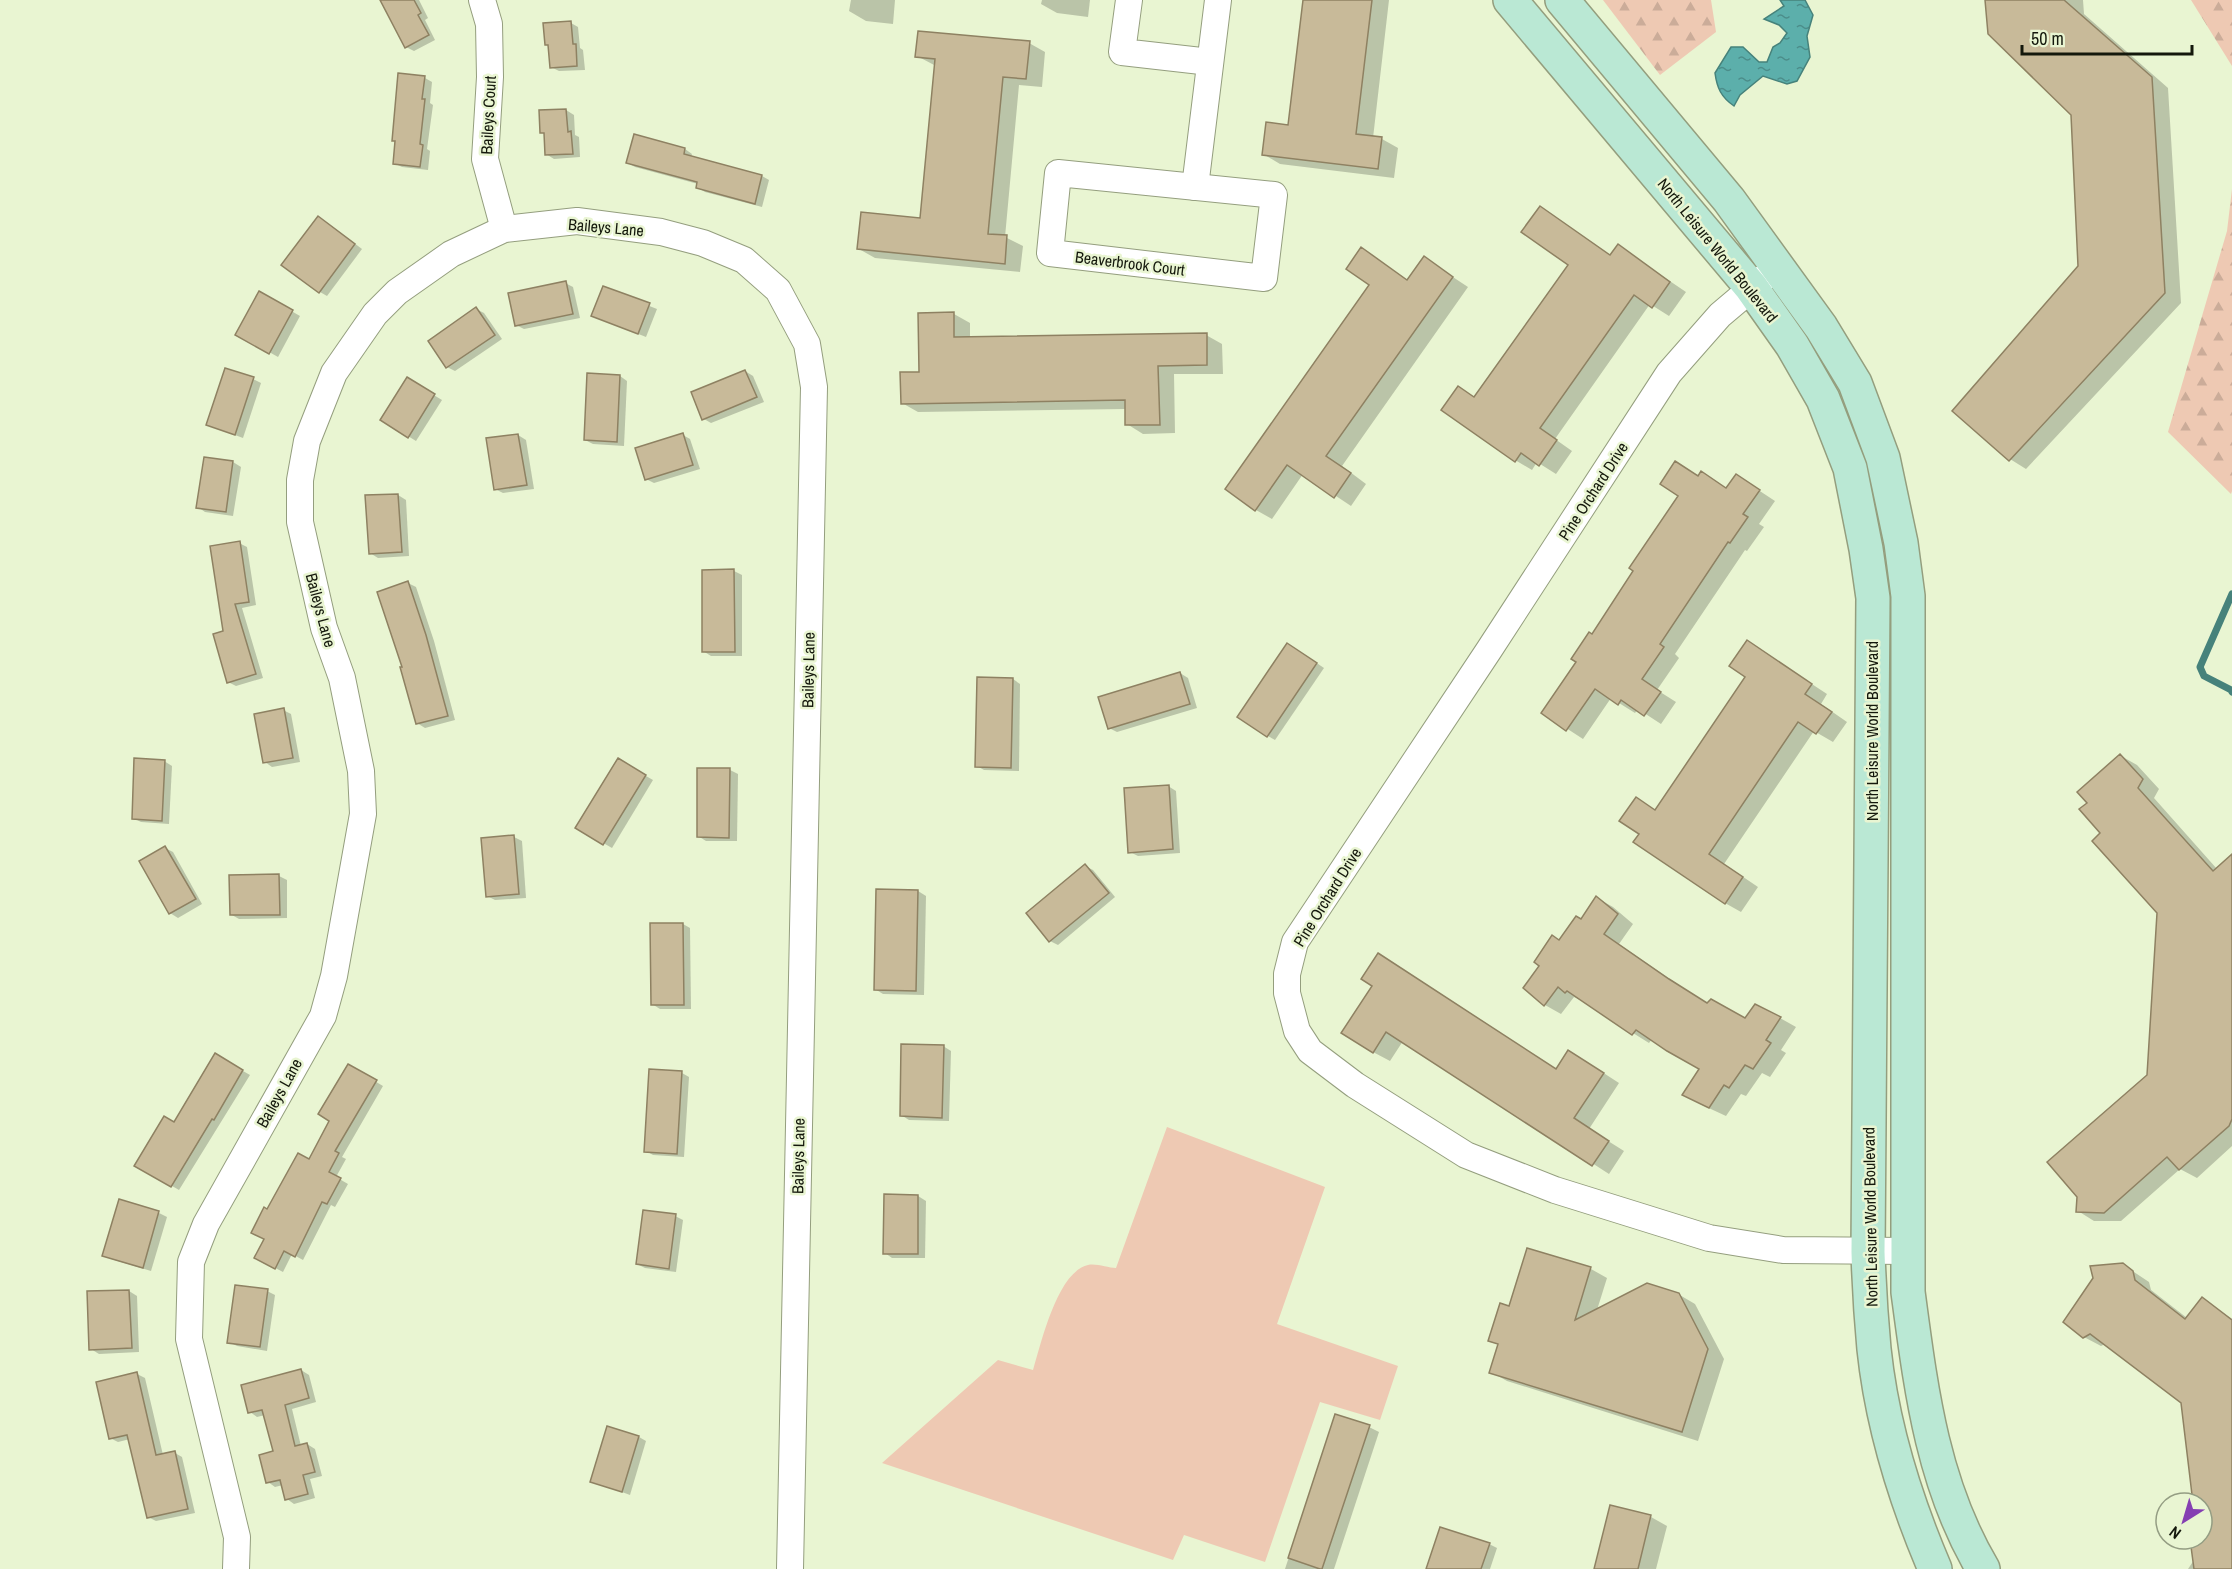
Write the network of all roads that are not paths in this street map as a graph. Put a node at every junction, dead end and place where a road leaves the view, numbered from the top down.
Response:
1 (482, 0) edge
2 (1129, 0) edge
3 (1218, 0) edge
4 (1510, 0) edge
5 (1562, 0) edge
6 (1210, 62) junction
7 (1195, 187) junction
8 (504, 229) junction
9 (1779, 267) junction
10 (1751, 287) junction
11 (1909, 1251) junction
12 (1868, 1252) junction
13 (236, 1569) edge
14 (790, 1569) edge
15 (1935, 1569) edge
16 (1983, 1569) edge

1 - 8 street, Baileys Court
2 - 6 street
3 - 6 street
4 - 10 street, North Leisure World Boulevard
5 - 9 street
6 - 7 street
7 - 7 street, Beaverbrook Court
8 - 13 street, Baileys Lane
8 - 14 street, Baileys Lane
9 - 10 street, Pine Orchard Drive
9 - 11 street
10 - 12 street, North Leisure World Boulevard
10 - 12 street, Pine Orchard Drive
11 - 12 street, Pine Orchard Drive
11 - 16 street
12 - 15 street, North Leisure World Boulevard

